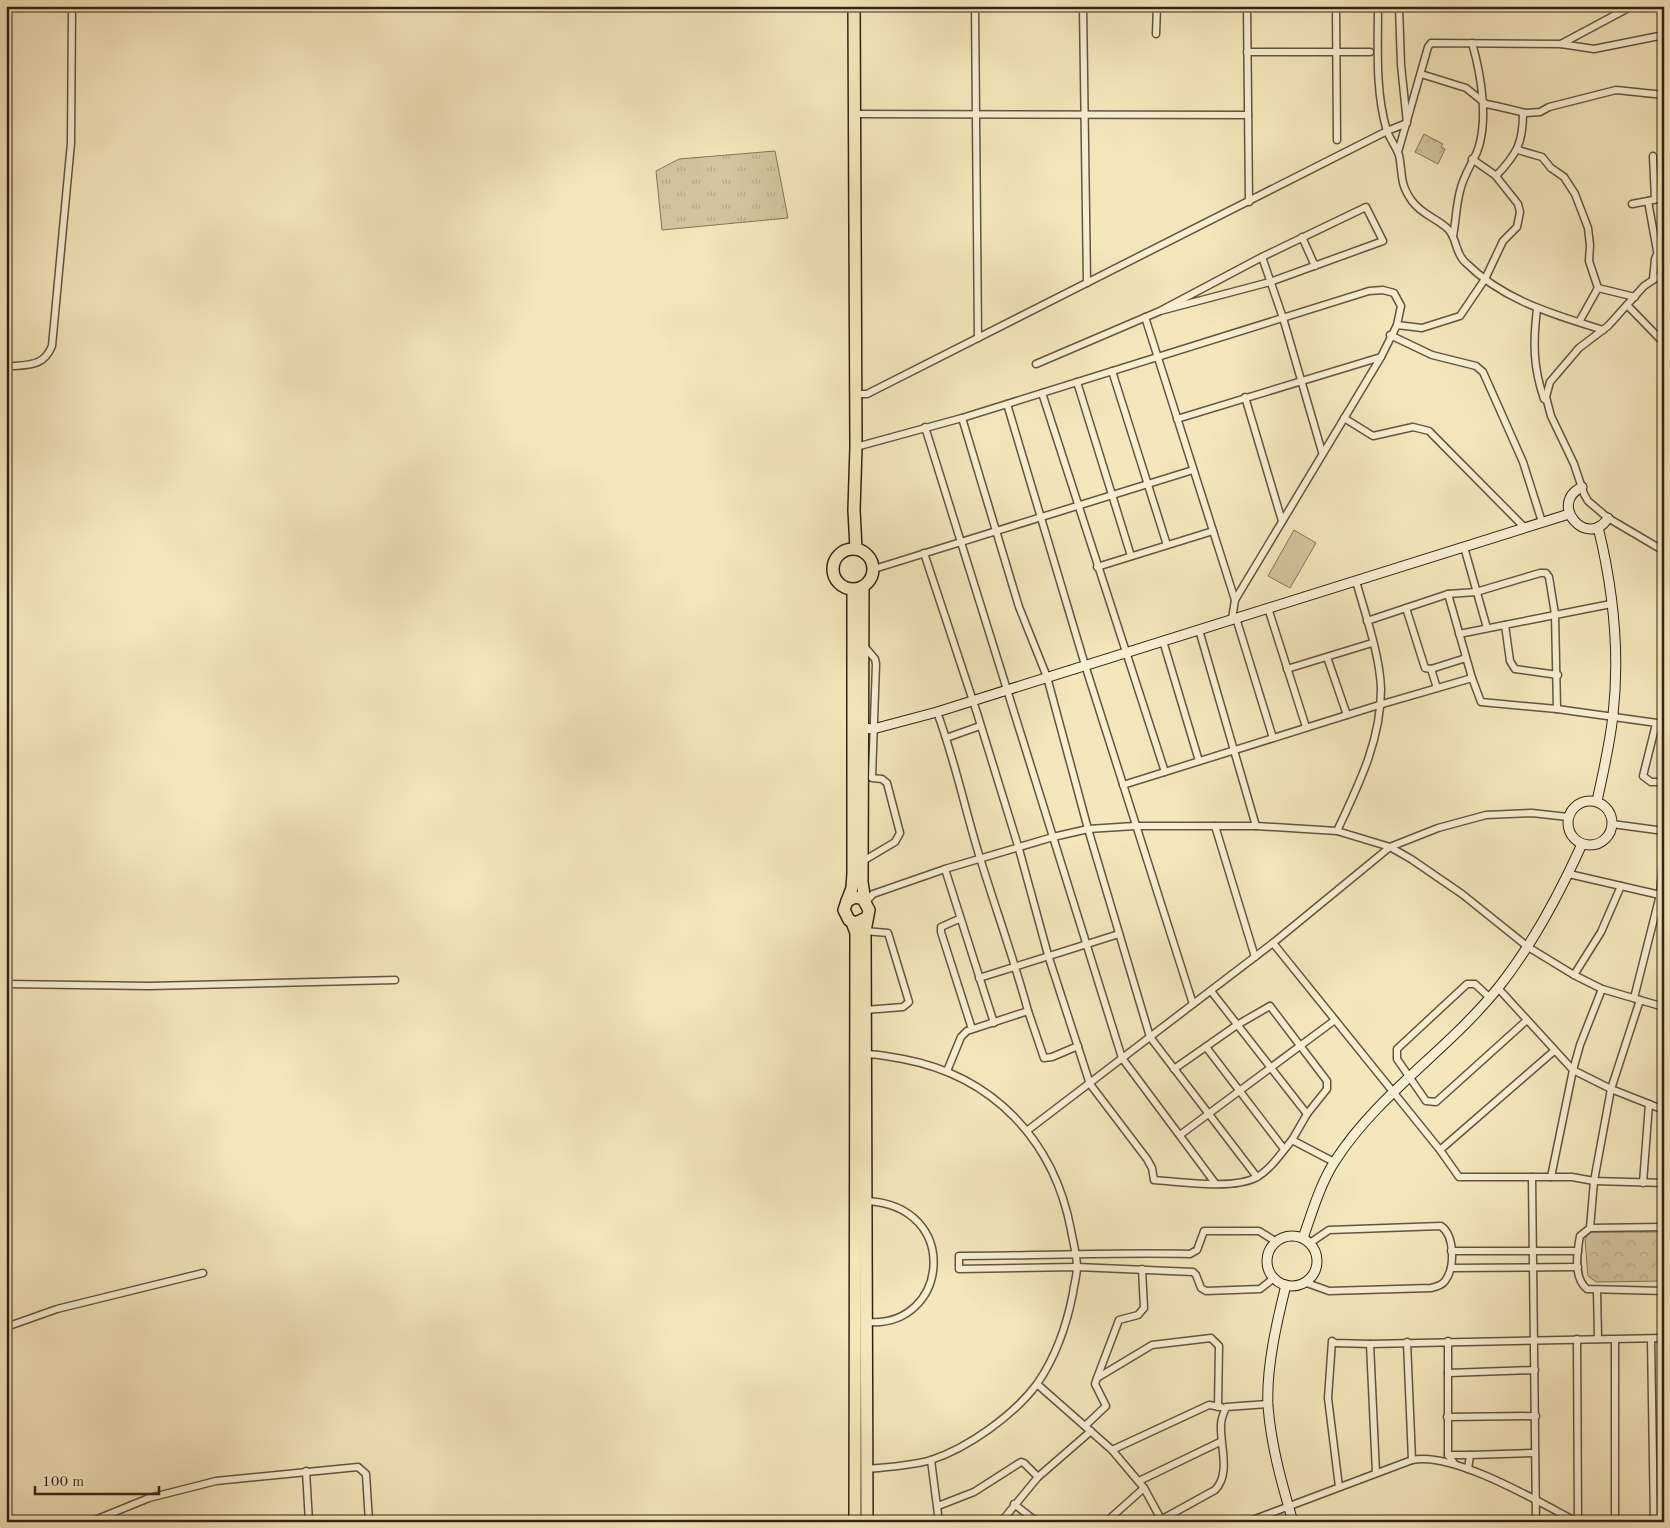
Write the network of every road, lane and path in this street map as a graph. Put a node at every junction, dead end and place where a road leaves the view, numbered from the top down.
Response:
1 (72, 6) edge
2 (854, 6) edge
3 (975, 6) edge
4 (1083, 6) edge
5 (1157, 6) edge
6 (1247, 6) edge
7 (1336, 6) edge
8 (1378, 6) edge
9 (1399, 6) edge
10 (1632, 6) edge
11 (1156, 34) dead end
12 (1664, 35) edge
13 (1472, 43) junction
14 (1561, 44) junction
15 (1247, 52) junction
16 (1337, 52) junction
17 (1370, 52) dead end
18 (1421, 74) junction
19 (1664, 95) edge
20 (1483, 101) junction
21 (1523, 113) junction
22 (854, 114) junction
23 (1085, 115) junction
24 (1248, 115) junction
25 (976, 116) junction
26 (1407, 123) junction
27 (1387, 131) junction
28 (1337, 140) dead end
29 (1518, 150) junction
30 (1398, 152) junction
31 (1653, 156) dead end
32 (1472, 159) junction
33 (1496, 176) junction
34 (1664, 198) edge
35 (1651, 200) junction
36 (1249, 202) junction
37 (1632, 204) dead end
38 (1452, 236) junction
39 (1302, 237) junction
40 (1664, 238) edge
41 (1657, 251) junction
42 (1262, 258) junction
43 (1315, 266) junction
44 (1664, 273) edge
45 (1485, 279) junction
46 (1652, 279) junction
47 (1270, 282) junction
48 (1087, 283) junction
49 (1598, 288) junction
50 (1634, 297) junction
51 (1627, 305) junction
52 (1537, 309) junction
53 (1160, 311) junction
54 (1145, 317) junction
55 (1283, 318) junction
56 (1579, 322) junction
57 (1397, 325) junction
58 (1603, 330) junction
59 (1390, 336) junction
60 (978, 338) junction
61 (1664, 343) edge
62 (1381, 356) junction
63 (1157, 357) junction
64 (1036, 364) dead end
65 (6, 367) edge
66 (1112, 371) junction
67 (1076, 382) junction
68 (1303, 382) junction
69 (1042, 393) junction
70 (855, 394) junction
71 (1245, 397) junction
72 (1007, 404) junction
73 (1546, 405) junction
74 (962, 418) junction
75 (1344, 418) junction
76 (1177, 419) junction
77 (925, 428) junction
78 (856, 447) junction
79 (1322, 452) junction
80 (1193, 470) junction
81 (1148, 484) junction
82 (1582, 487) junction
83 (1111, 495) junction
84 (1077, 505) junction
85 (1569, 514) junction
86 (1040, 517) junction
87 (1608, 518) junction
88 (1282, 521) junction
89 (1542, 522) junction
90 (1598, 527) junction
91 (1525, 528) junction
92 (996, 531) junction
93 (1213, 531) junction
94 (961, 541) junction
95 (1167, 545) junction
96 (1464, 547) junction
97 (851, 549) junction
98 (1664, 551) edge
99 (924, 553) junction
100 (1131, 556) junction
101 (1097, 566) junction
102 (874, 569) junction
103 (1356, 580) junction
104 (858, 588) junction
105 (1476, 592) junction
106 (1448, 594) junction
107 (1235, 600) junction
108 (1611, 604) junction
109 (1268, 608) junction
110 (1406, 608) junction
111 (1555, 614) junction
112 (1234, 619) junction
113 (1367, 621) junction
114 (1505, 625) junction
115 (1487, 628) junction
116 (1199, 630) junction
117 (1459, 634) junction
118 (1163, 641) junction
119 (1372, 643) junction
120 (1127, 652) junction
121 (1328, 656) junction
122 (1466, 658) junction
123 (1085, 666) junction
124 (1431, 668) junction
125 (1287, 669) junction
126 (1558, 675) junction
127 (1047, 677) junction
128 (1472, 678) junction
129 (1437, 688) junction
130 (1008, 690) junction
131 (972, 701) junction
132 (1379, 705) junction
133 (1557, 709) junction
134 (937, 712) junction
135 (1347, 714) junction
136 (1613, 716) junction
137 (1656, 724) junction
138 (1664, 724) edge
139 (980, 726) junction
140 (1306, 727) junction
141 (868, 728) junction
142 (946, 738) junction
143 (1273, 738) junction
144 (1235, 750) junction
145 (1199, 761) junction
146 (1165, 772) junction
147 (1664, 782) edge
148 (1123, 785) junction
149 (1597, 802) junction
150 (1568, 817) junction
151 (1612, 824) junction
152 (1135, 826) junction
153 (1215, 826) junction
154 (1256, 826) junction
155 (1088, 829) junction
156 (1337, 831) junction
157 (1664, 831) edge
158 (1053, 837) junction
159 (1582, 844) junction
160 (1664, 846) edge
161 (1390, 847) junction
162 (1019, 848) junction
163 (980, 859) junction
164 (862, 861) junction
165 (945, 869) junction
166 (1569, 874) junction
167 (1662, 877) edge
168 (1621, 886) junction
169 (1660, 895) junction
170 (866, 901) junction
171 (847, 902) junction
172 (866, 918) junction
173 (959, 919) junction
174 (852, 922) junction
175 (865, 931) junction
176 (1119, 934) junction
177 (1086, 943) junction
178 (1273, 943) junction
179 (1528, 947) junction
180 (1048, 955) junction
181 (1255, 957) junction
182 (1016, 966) junction
183 (1574, 975) junction
184 (979, 978) junction
185 (395, 980) dead end
186 (6, 984) edge
187 (1498, 988) junction
188 (1602, 989) junction
189 (1211, 991) junction
190 (1490, 997) junction
191 (1637, 999) junction
192 (1193, 1004) junction
193 (1664, 1007) edge
194 (865, 1010) junction
195 (1028, 1012) junction
196 (1335, 1020) junction
197 (1527, 1020) junction
198 (994, 1023) junction
199 (1238, 1025) junction
200 (972, 1029) junction
201 (1150, 1037) junction
202 (1078, 1046) junction
203 (1206, 1046) junction
204 (1302, 1046) junction
205 (1554, 1050) junction
206 (865, 1054) junction
207 (1122, 1058) junction
208 (1174, 1069) junction
209 (947, 1070) junction
210 (1270, 1070) junction
211 (1573, 1070) junction
212 (1410, 1076) junction
213 (1090, 1084) junction
214 (1610, 1089) junction
215 (1240, 1091) junction
216 (1393, 1091) junction
217 (1649, 1104) junction
218 (1664, 1110) edge
219 (1208, 1114) junction
220 (1307, 1114) junction
221 (1028, 1130) junction
222 (1180, 1135) junction
223 (1292, 1140) junction
224 (1284, 1149) junction
225 (1440, 1150) junction
226 (1334, 1162) junction
227 (1257, 1177) junction
228 (1532, 1177) junction
229 (1551, 1177) junction
230 (1594, 1181) junction
231 (1664, 1182) edge
232 (1215, 1183) junction
233 (1643, 1183) junction
234 (867, 1201) junction
235 (1664, 1227) edge
236 (1590, 1228) junction
237 (1306, 1241) junction
238 (1275, 1242) junction
239 (1578, 1250) junction
240 (1452, 1251) junction
241 (1534, 1251) junction
242 (1075, 1252) junction
243 (1578, 1266) junction
244 (1077, 1267) junction
245 (1534, 1267) junction
246 (1451, 1268) junction
247 (1142, 1269) junction
248 (203, 1273) dead end
249 (1274, 1278) junction
250 (1304, 1282) junction
251 (1286, 1285) junction
252 (1597, 1290) junction
253 (1664, 1291) edge
254 (868, 1322) junction
255 (6, 1327) edge
256 (1664, 1338) edge
257 (1577, 1339) junction
258 (1598, 1339) junction
259 (1651, 1339) junction
260 (1535, 1340) junction
261 (1615, 1340) junction
262 (1407, 1342) junction
263 (1448, 1342) junction
264 (1370, 1344) junction
265 (1535, 1370) junction
266 (1448, 1373) junction
267 (1097, 1378) junction
268 (1036, 1384) junction
269 (1268, 1404) junction
270 (1218, 1407) junction
271 (1226, 1407) junction
272 (1536, 1416) junction
273 (1447, 1418) junction
274 (1088, 1428) junction
275 (1220, 1442) junction
276 (1112, 1450) junction
277 (1535, 1453) junction
278 (1448, 1455) junction
279 (1470, 1455) junction
280 (931, 1460) junction
281 (1412, 1460) junction
282 (1454, 1464) junction
283 (868, 1469) junction
284 (1468, 1469) junction
285 (306, 1471) junction
286 (1376, 1473) junction
287 (1038, 1477) junction
288 (1139, 1481) junction
289 (1339, 1487) junction
290 (1144, 1488) junction
291 (1536, 1500) junction
292 (1014, 1504) junction
293 (938, 1506) junction
294 (1288, 1506) junction
295 (1255, 1520) edge
296 (1160, 1521) edge
297 (90, 1522) edge
298 (309, 1522) edge
299 (369, 1522) edge
300 (856, 1522) edge
301 (868, 1522) edge
302 (939, 1522) edge
303 (1001, 1522) edge
304 (1036, 1522) edge
305 (1106, 1522) edge
306 (1247, 1522) edge
307 (1293, 1522) edge
308 (1536, 1522) edge
309 (1578, 1522) edge
310 (1615, 1522) edge
311 (1654, 1522) edge

1 - 65 street
2 - 22 highway
3 - 25 street
4 - 23 street
5 - 11 street
6 - 15 street
7 - 16 street
8 - 27 street
9 - 26 street
10 - 14 street
12 - 14 street
13 - 14 street
13 - 18 street
13 - 20 street
15 - 16 street
15 - 24 street
16 - 17 street
16 - 28 street
18 - 20 street
18 - 26 street
19 - 21 street
20 - 21 street
20 - 32 street
21 - 29 street
22 - 25 street
22 - 70 highway
23 - 24 street
23 - 25 street
23 - 48 street
24 - 36 street
25 - 60 street
26 - 27 street
26 - 30 street
27 - 30 street
27 - 36 street
29 - 33 street
29 - 49 street
30 - 38 street
31 - 35 street
32 - 33 street
32 - 38 street
33 - 45 street
34 - 35 street
35 - 37 street
35 - 41 street
36 - 48 street
38 - 45 street
39 - 42 street
39 - 43 street
39 - 43 street
40 - 41 street
41 - 46 street
42 - 47 street
42 - 53 street
43 - 47 street
44 - 46 street
45 - 52 street
45 - 57 street
46 - 50 street
47 - 53 street
47 - 55 street
48 - 60 street
49 - 50 street
49 - 56 street
50 - 51 street
51 - 58 street
51 - 61 street
52 - 56 street
52 - 73 street
53 - 54 street
54 - 63 street
54 - 64 street
55 - 57 street
55 - 63 street
55 - 68 street
56 - 58 street
57 - 59 street
58 - 73 street
59 - 62 street
59 - 89 street
60 - 70 street
62 - 68 street
62 - 75 street
63 - 66 street
63 - 76 street
66 - 67 street
66 - 81 street
67 - 69 street
67 - 83 street
68 - 71 street
68 - 79 street
69 - 72 street
69 - 84 street
70 - 78 highway
71 - 76 street
71 - 88 street
72 - 74 street
72 - 86 street
73 - 82 street
74 - 77 street
74 - 92 street
75 - 79 street
75 - 91 street
76 - 80 street
77 - 78 street
77 - 94 street
78 - 97 highway
79 - 88 street
80 - 81 street
80 - 93 street
81 - 83 street
81 - 95 street
82 - 85 street
82 - 87 street
83 - 84 street
83 - 100 street
84 - 86 street
84 - 101 street
85 - 89 street
85 - 90 street
86 - 92 street
86 - 123 street
87 - 90 street
87 - 98 street
88 - 107 street
89 - 91 street
90 - 108 street
91 - 96 street
92 - 94 street
92 - 127 street
93 - 95 street
93 - 107 street
94 - 99 street
94 - 130 street
95 - 100 street
96 - 103 street
96 - 105 street
97 - 102 highway
97 - 104 highway
99 - 102 street
99 - 131 street
100 - 101 street
101 - 120 street
102 - 104 highway
103 - 109 street
103 - 113 street
104 - 141 highway
104 - 171 highway
105 - 106 street
105 - 111 street
105 - 115 street
106 - 110 street
106 - 117 street
107 - 112 street
108 - 111 street
108 - 136 street
109 - 112 street
109 - 125 street
110 - 113 street
110 - 124 street
111 - 114 street
111 - 126 street
112 - 116 street
112 - 143 street
113 - 119 street
114 - 115 street
114 - 126 street
115 - 117 street
116 - 118 street
116 - 144 street
117 - 122 street
118 - 120 street
118 - 145 street
119 - 121 street
119 - 132 street
120 - 123 street
120 - 146 street
121 - 125 street
121 - 135 street
122 - 124 street
122 - 128 street
123 - 127 street
123 - 148 street
124 - 129 street
125 - 140 street
126 - 133 street
127 - 130 street
127 - 155 street
128 - 129 street
128 - 133 street
129 - 132 street
130 - 131 street
130 - 158 street
131 - 134 street
131 - 139 street
132 - 135 street
132 - 156 street
133 - 136 street
134 - 141 street
134 - 142 street
135 - 140 street
136 - 137 street
136 - 149 street
137 - 138 street
137 - 147 street
139 - 142 street
139 - 162 street
140 - 143 street
141 - 164 highway
141 - 164 street
142 - 163 street
143 - 144 street
144 - 145 street
144 - 154 street
145 - 146 street
146 - 148 street
148 - 152 street
149 - 150 street
149 - 151 street
150 - 159 street
150 - 161 street
151 - 157 street
151 - 159 street
152 - 153 street
152 - 155 street
152 - 192 street
153 - 154 street
153 - 181 street
154 - 156 street
155 - 158 street
155 - 176 street
156 - 161 street
158 - 162 street
158 - 177 street
159 - 166 street
160 - 167 street
161 - 178 street
161 - 179 street
162 - 163 street
162 - 180 street
163 - 165 street
163 - 182 street
164 - 170 highway
165 - 170 street
165 - 173 street
166 - 168 street
166 - 179 street
167 - 169 street
168 - 169 street
168 - 183 street
169 - 191 street
170 - 171 highway
170 - 172 highway
171 - 174 highway
172 - 174 highway
172 - 175 highway
173 - 184 street
173 - 200 street
174 - 300 highway
175 - 194 highway
175 - 194 street
176 - 177 street
176 - 201 street
177 - 180 street
177 - 207 street
178 - 181 street
178 - 196 street
179 - 183 street
179 - 187 street
180 - 182 street
180 - 202 street
181 - 189 street
182 - 184 street
182 - 195 street
183 - 188 street
184 - 198 street
185 - 186 street
187 - 190 street
187 - 197 street
188 - 191 street
188 - 211 street
189 - 192 street
189 - 199 street
190 - 212 street
190 - 212 street
191 - 193 street
191 - 214 street
192 - 201 street
194 - 206 highway
195 - 198 street
195 - 202 street
196 - 204 street
196 - 216 street
197 - 205 street
197 - 212 street
198 - 200 street
199 - 203 street
199 - 204 street
199 - 210 street
200 - 209 street
201 - 207 street
201 - 208 street
202 - 213 street
203 - 208 street
203 - 215 street
204 - 210 street
204 - 220 street
205 - 211 street
205 - 225 street
206 - 209 street
206 - 234 highway
207 - 213 street
207 - 222 street
208 - 219 street
209 - 221 street
210 - 215 street
210 - 220 street
211 - 214 street
211 - 229 street
212 - 216 street
213 - 221 street
213 - 232 street
214 - 217 street
214 - 230 street
215 - 219 street
215 - 224 street
216 - 225 street
216 - 226 street
217 - 218 street
217 - 233 street
219 - 222 street
219 - 227 street
220 - 223 street
221 - 242 street
222 - 232 street
223 - 224 street
223 - 226 street
224 - 227 street
225 - 228 street
226 - 237 street
227 - 232 street
228 - 229 street
228 - 241 street
229 - 230 street
230 - 233 street
230 - 236 street
231 - 233 street
234 - 254 highway
234 - 254 street
235 - 236 street
236 - 239 street
237 - 238 street
237 - 240 street
237 - 250 street
238 - 242 street
238 - 249 street
239 - 241 street
239 - 243 street
240 - 241 street
240 - 246 street
241 - 245 street
242 - 244 street
242 - 244 street
243 - 245 street
243 - 252 street
244 - 247 street
244 - 268 street
245 - 246 street
245 - 260 street
246 - 250 street
247 - 249 street
247 - 267 street
248 - 255 street
249 - 251 street
250 - 251 street
251 - 269 street
252 - 253 street
252 - 258 street
254 - 283 highway
256 - 259 street
257 - 258 street
257 - 260 street
257 - 309 street
258 - 261 street
259 - 261 street
259 - 311 street
260 - 263 street
260 - 265 street
261 - 310 street
262 - 263 street
262 - 264 street
262 - 281 street
263 - 266 street
264 - 286 street
264 - 289 street
265 - 266 street
265 - 272 street
266 - 273 street
267 - 270 street
267 - 274 street
268 - 274 street
268 - 280 street
269 - 271 street
269 - 294 street
270 - 271 street
270 - 276 street
271 - 275 street
272 - 273 street
272 - 277 street
273 - 278 street
274 - 276 street
274 - 287 street
275 - 288 street
275 - 296 street
276 - 288 street
277 - 279 street
277 - 291 street
278 - 279 street
278 - 282 street
279 - 284 street
280 - 283 street
280 - 293 street
281 - 282 street
281 - 286 street
282 - 284 street
283 - 301 highway
284 - 291 street
285 - 297 street
285 - 298 street
285 - 299 street
286 - 289 street
287 - 292 street
287 - 293 street
288 - 290 street
289 - 294 street
290 - 296 street
290 - 305 street
291 - 308 street
291 - 309 street
292 - 303 street
292 - 304 street
293 - 302 street
294 - 295 street
294 - 307 street
295 - 306 street

